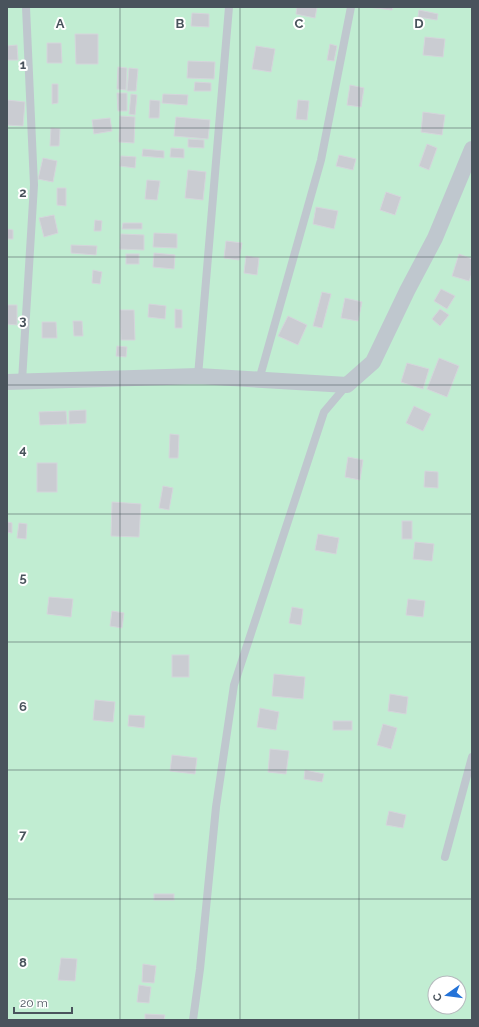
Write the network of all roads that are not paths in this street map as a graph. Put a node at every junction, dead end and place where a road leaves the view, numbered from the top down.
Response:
1 (26, 7) edge
2 (229, 7) edge
3 (350, 7) edge
4 (472, 149) edge
5 (198, 376) junction
6 (259, 380) junction
7 (14, 381) edge
8 (347, 385) junction
9 (472, 757) edge
10 (446, 857) dead end
11 (193, 1020) edge

1 - 7 lane
2 - 5 lane
3 - 6 lane
4 - 8 street
5 - 6 street
5 - 7 street
6 - 8 street
8 - 11 lane
9 - 10 lane

